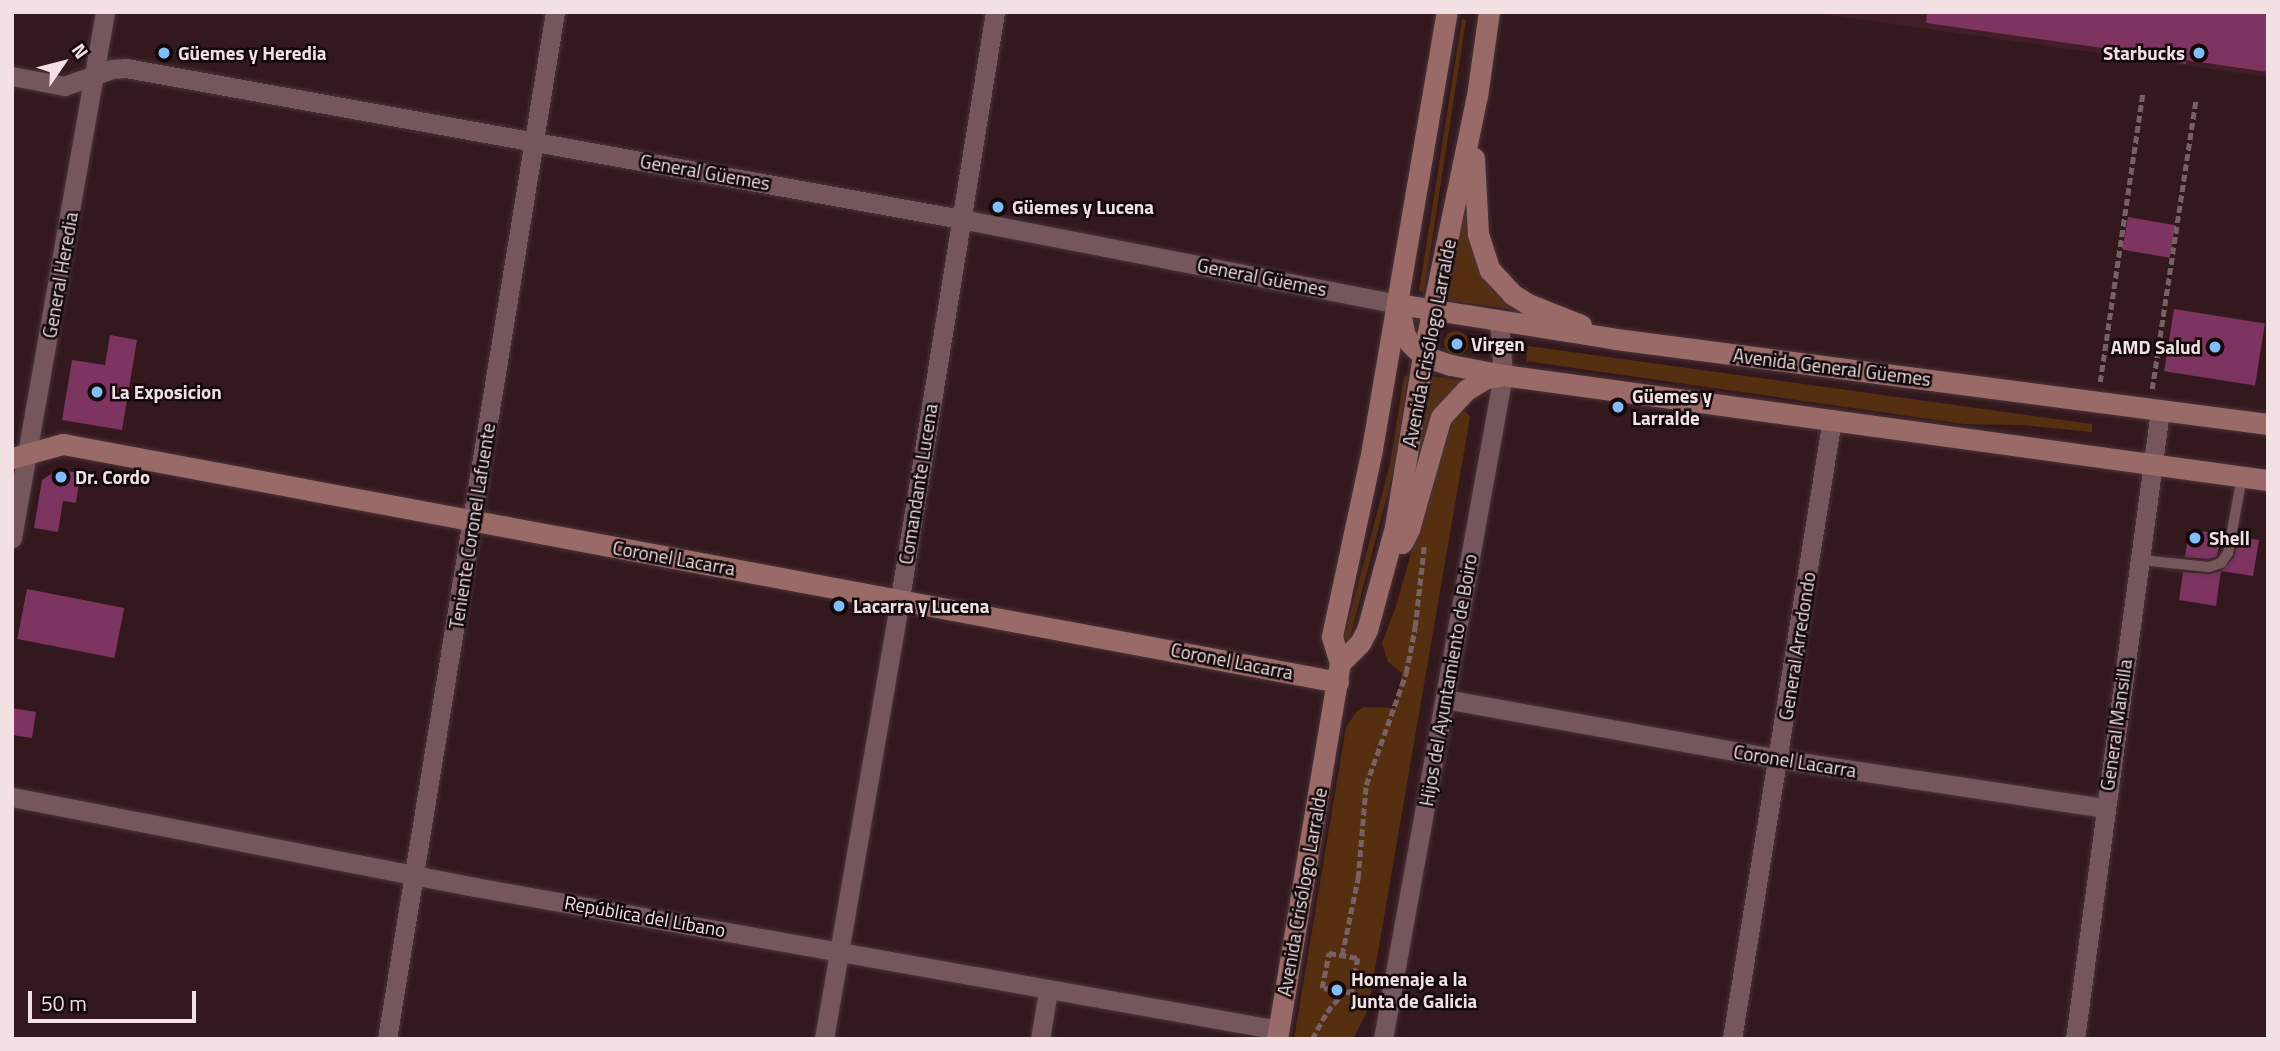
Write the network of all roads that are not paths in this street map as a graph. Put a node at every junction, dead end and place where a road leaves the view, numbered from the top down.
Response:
1 (105, 12) edge
2 (555, 12) edge
3 (995, 12) edge
4 (1447, 12) edge
5 (1489, 12) edge
6 (95, 75) junction
7 (12, 76) edge
8 (1477, 96) junction
9 (533, 140) junction
10 (961, 219) junction
11 (1398, 304) junction
12 (1434, 311) junction
13 (1499, 320) junction
14 (1616, 339) junction
15 (1423, 356) junction
16 (1503, 376) junction
17 (2155, 410) junction
18 (1832, 419) junction
19 (2268, 424) edge
20 (20, 457) edge
21 (2153, 462) junction
22 (2243, 475) junction
23 (2268, 480) edge
24 (474, 522) junction
25 (12, 538) edge
26 (2141, 561) junction
27 (1385, 572) junction
28 (900, 598) junction
29 (1339, 672) junction
30 (1445, 699) junction
31 (1780, 759) junction
32 (12, 797) edge
33 (2104, 808) junction
34 (414, 874) junction
35 (837, 950) junction
36 (1048, 991) junction
37 (1278, 1035) edge
38 (387, 1039) edge
39 (824, 1039) edge
40 (1040, 1039) edge
41 (1383, 1039) edge
42 (1732, 1039) edge
43 (2075, 1039) edge

1 - 6 street, General Heredia
2 - 9 street, Teniente Coronel Lafuente
3 - 10 street, Comandante Lucena
4 - 11 main road, Avenida Crisólogo Larralde
5 - 8 main road, Avenida Crisólogo Larralde
6 - 7 street, General Güemes
6 - 9 street, General Güemes
6 - 20 street, General Heredia
8 - 12 main road, Avenida Crisólogo Larralde
8 - 14 main road
9 - 10 street, General Güemes
9 - 24 street, Teniente Coronel Lafuente
10 - 11 street, General Güemes
10 - 28 street, Comandante Lucena
11 - 12 main road, Avenida General Güemes
11 - 15 main road
11 - 29 main road, Avenida Crisólogo Larralde
12 - 13 main road, Avenida General Güemes
12 - 15 main road, Avenida Crisólogo Larralde
13 - 14 main road, Avenida General Güemes
13 - 16 street, Hijos del Ayuntamiento de Boiro
14 - 17 main road, Avenida General Güemes
15 - 16 main road
15 - 27 main road, Avenida Crisólogo Larralde
16 - 18 main road
16 - 27 main road
16 - 30 street, Hijos del Ayuntamiento de Boiro
17 - 19 main road, Avenida General Güemes
17 - 21 street, General Mansilla
18 - 21 main road
18 - 31 street, General Arredondo
20 - 24 main road, Coronel Lacarra
20 - 25 street, General Heredia
21 - 22 main road
21 - 26 street, General Mansilla
22 - 23 main road
22 - 26 lane
24 - 28 main road, Coronel Lacarra
24 - 34 street, Teniente Coronel Lafuente
26 - 33 street, General Mansilla
27 - 29 main road, Avenida Crisólogo Larralde
28 - 29 main road, Coronel Lacarra
28 - 35 street, Comandante Lucena
29 - 37 main road, Avenida Crisólogo Larralde
30 - 31 street, Coronel Lacarra
30 - 41 street, Hijos del Ayuntamiento de Boiro
31 - 33 street, Coronel Lacarra
31 - 42 street, General Arredondo
32 - 34 street, República del Líbano
33 - 43 street, General Mansilla
34 - 35 street, República del Líbano
34 - 38 street, Teniente Coronel Lafuente
35 - 36 street, República del Líbano
35 - 39 street, Comandante Lucena
36 - 37 street, República del Líbano
36 - 40 street

